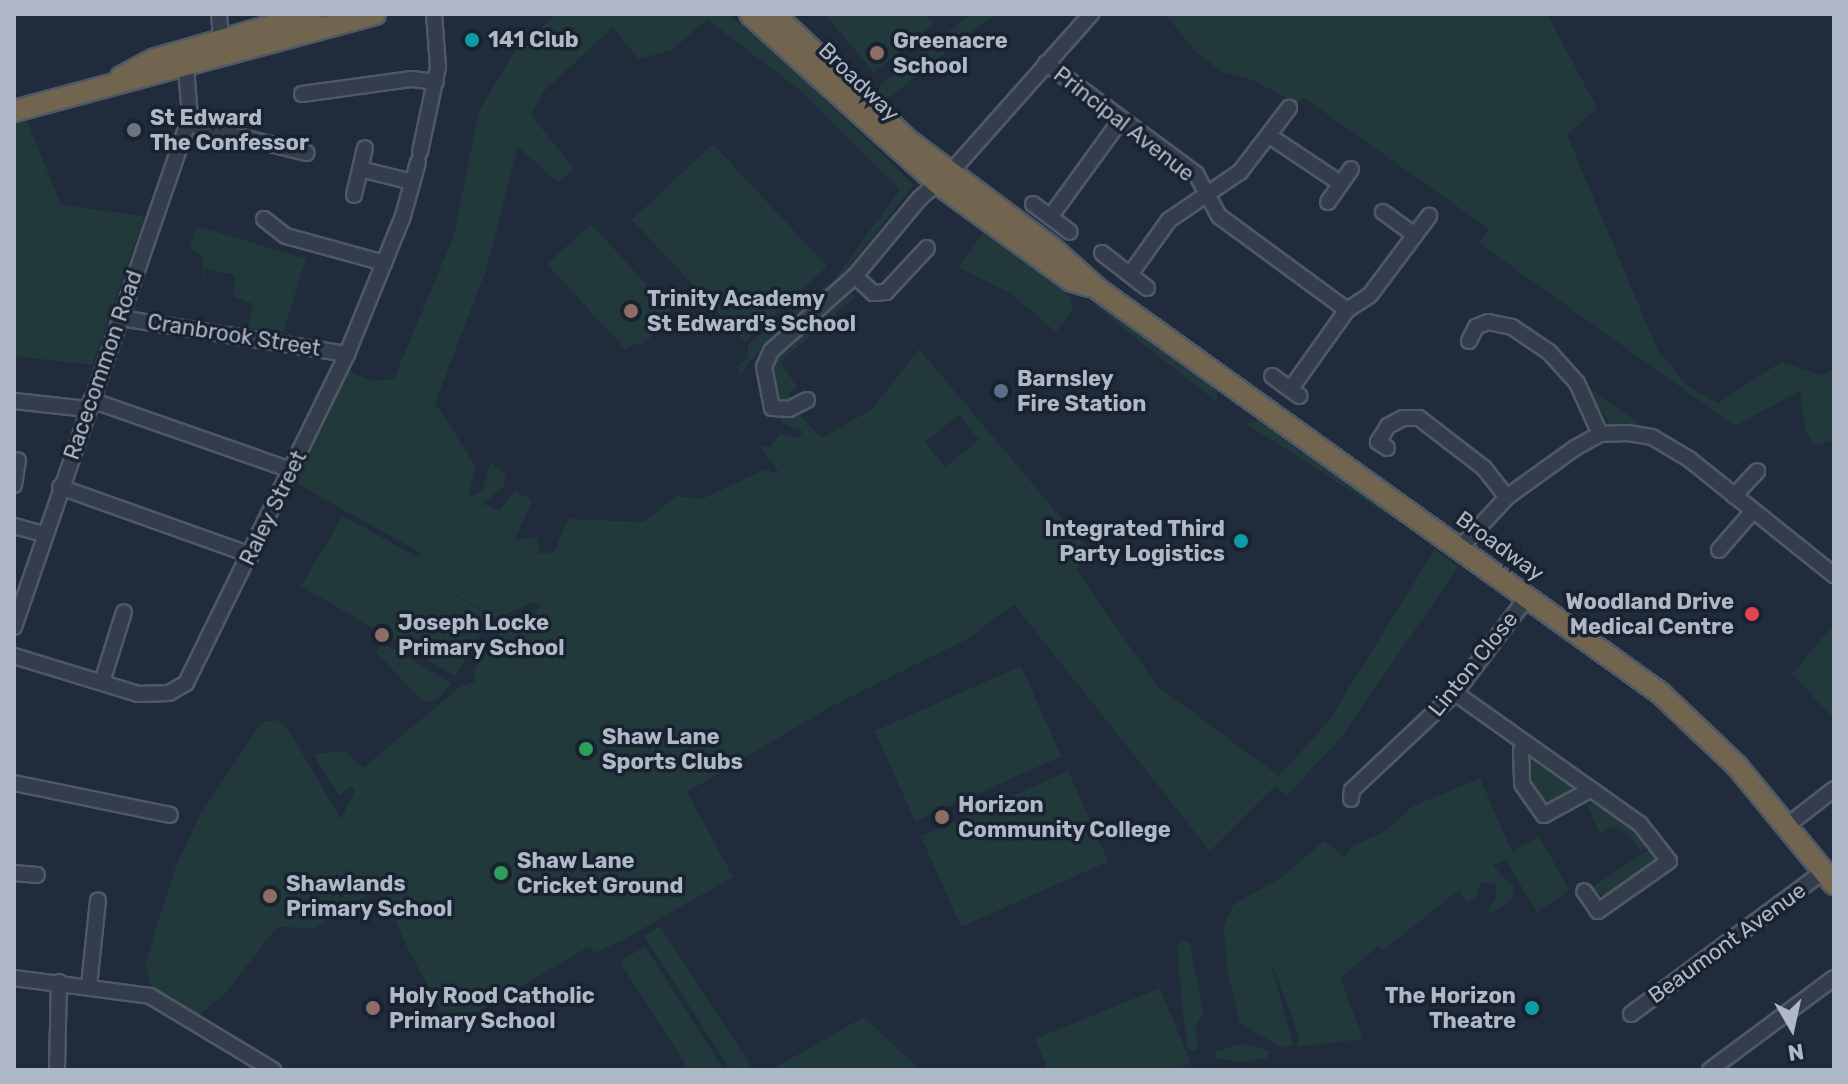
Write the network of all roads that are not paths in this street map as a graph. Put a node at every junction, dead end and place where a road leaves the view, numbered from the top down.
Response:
1 (221, 14) edge
2 (312, 14) edge
3 (375, 14) edge
4 (434, 14) edge
5 (750, 14) edge
6 (774, 14) edge
7 (1091, 14) edge
8 (227, 46) junction
9 (180, 60) junction
10 (1046, 63) junction
11 (436, 82) junction
12 (302, 94) dead end
13 (1289, 108) dead end
14 (14, 111) edge
15 (1120, 121) junction
16 (188, 124) junction
17 (1271, 137) junction
18 (365, 148) dead end
19 (307, 153) dead end
20 (360, 169) junction
21 (1351, 169) dead end
22 (943, 178) junction
23 (412, 182) junction
24 (1340, 183) junction
25 (354, 195) dead end
26 (1206, 197) junction
27 (1328, 202) dead end
28 (1033, 204) dead end
29 (1383, 212) dead end
30 (1051, 216) junction
31 (1429, 216) dead end
32 (264, 219) dead end
33 (1070, 232) dead end
34 (1415, 235) junction
35 (927, 248) dead end
36 (1102, 253) dead end
37 (384, 263) junction
38 (1131, 273) junction
39 (855, 276) junction
40 (1147, 288) dead end
41 (1347, 310) junction
42 (120, 318) junction
43 (1469, 341) dead end
44 (347, 354) junction
45 (1272, 376) dead end
46 (807, 400) dead end
47 (14, 401) edge
48 (89, 404) junction
49 (1600, 434) junction
50 (1387, 448) dead end
51 (291, 470) junction
52 (1757, 471) dead end
53 (60, 487) junction
54 (1734, 496) junction
55 (1507, 497) junction
56 (1752, 512) junction
57 (14, 526) edge
58 (44, 534) junction
59 (1461, 547) junction
60 (1719, 550) dead end
61 (251, 555) junction
62 (1834, 575) edge
63 (1528, 596) junction
64 (124, 612) dead end
65 (14, 627) edge
66 (14, 656) edge
67 (102, 682) junction
68 (1455, 693) junction
69 (1525, 744) junction
70 (14, 783) edge
71 (1834, 789) edge
72 (1590, 790) junction
73 (1351, 799) dead end
74 (170, 815) dead end
75 (1788, 825) junction
76 (14, 873) edge
77 (37, 875) dead end
78 (1829, 878) edge
79 (1584, 891) dead end
80 (98, 900) dead end
81 (14, 978) edge
82 (1834, 978) edge
83 (59, 982) junction
84 (89, 986) junction
85 (1631, 1014) dead end
86 (57, 1069) edge
87 (273, 1070) edge
88 (1710, 1070) edge

1 - 8 street
2 - 8 highway
3 - 8 highway
4 - 11 street, Raley Street
5 - 22 highway, Broadway
6 - 22 highway, Broadway
7 - 10 street
8 - 9 highway
9 - 14 highway
9 - 16 street, Racecommon Road
10 - 15 street, Principal Avenue
10 - 22 street
11 - 12 street
11 - 23 street, Raley Street
13 - 17 street
15 - 26 street, Principal Avenue
15 - 30 street
16 - 19 street
16 - 42 street, Racecommon Road
17 - 24 street
17 - 26 street
18 - 20 street
20 - 23 street
20 - 25 street
21 - 24 street
22 - 39 street
22 - 59 highway, Broadway
23 - 37 street, Raley Street
24 - 27 street
26 - 38 street
26 - 41 street, Principal Avenue
28 - 30 street
29 - 34 street
30 - 33 street
31 - 34 street
32 - 37 street
34 - 41 street
35 - 39 street
36 - 38 street
37 - 44 street, Raley Street
38 - 40 street
39 - 46 street
41 - 45 street
42 - 44 street, Cranbrook Street
42 - 48 street, Racecommon Road
43 - 49 street
44 - 51 street, Raley Street
47 - 48 street
48 - 51 street
48 - 53 street, Racecommon Road
49 - 54 street
49 - 55 street
50 - 55 street
51 - 61 street, Raley Street
52 - 54 street
53 - 58 street, Racecommon Road
53 - 61 street
54 - 56 street
55 - 59 street
56 - 60 street
56 - 62 street
57 - 58 street
58 - 65 street, Racecommon Road
59 - 63 highway, Broadway
61 - 67 street, Raley Street
63 - 68 street, Linton Close
63 - 75 highway, Broadway
64 - 67 street
66 - 67 street, Raley Street
68 - 69 street
68 - 73 street, Linton Close
69 - 72 street
69 - 72 street
70 - 74 street
71 - 75 street
72 - 79 street
75 - 78 highway, Broadway
76 - 77 street
78 - 85 street, Beaumont Avenue
80 - 84 street
81 - 83 street
82 - 88 street
83 - 84 street
83 - 86 street
84 - 87 street

